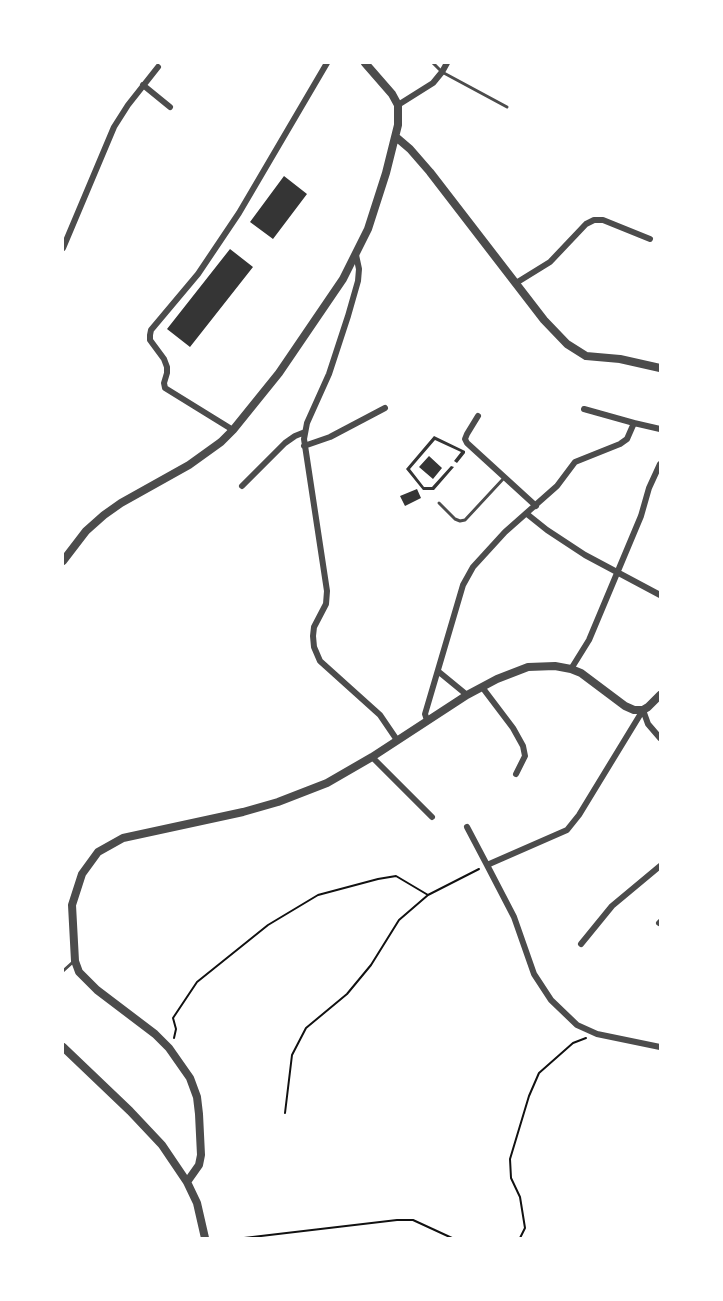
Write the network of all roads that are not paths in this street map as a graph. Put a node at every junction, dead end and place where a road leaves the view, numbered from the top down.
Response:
1 (327, 63) edge
2 (365, 63) edge
3 (433, 63) edge
4 (447, 63) edge
5 (158, 67) dead end
6 (442, 72) junction
7 (143, 85) junction
8 (398, 105) junction
9 (170, 107) dead end
10 (507, 107) dead end
11 (396, 137) junction
12 (650, 239) dead end
13 (63, 248) edge
14 (356, 255) junction
15 (516, 283) junction
16 (660, 368) edge
17 (385, 408) dead end
18 (584, 409) dead end
19 (478, 416) dead end
20 (634, 423) junction
21 (660, 429) edge
22 (233, 430) junction
23 (305, 432) junction
24 (304, 446) junction
25 (660, 464) edge
26 (504, 478) junction
27 (242, 486) dead end
28 (439, 502) dead end
29 (536, 506) junction
30 (526, 514) junction
31 (63, 561) edge
32 (617, 572) junction
33 (660, 595) edge
34 (571, 669) junction
35 (439, 672) junction
36 (482, 687) junction
37 (466, 695) junction
38 (660, 695) edge
39 (643, 710) junction
40 (427, 720) junction
41 (660, 738) edge
42 (397, 740) junction
43 (372, 756) junction
44 (516, 774) dead end
45 (432, 817) dead end
46 (467, 827) dead end
47 (487, 865) junction
48 (660, 866) edge
49 (581, 944) dead end
50 (75, 961) junction
51 (63, 971) edge
52 (63, 1047) edge
53 (660, 1047) edge
54 (187, 1182) junction
55 (205, 1238) edge

1 - 22 street
2 - 8 street
3 - 6 lane
4 - 6 street
5 - 7 street
6 - 8 street
6 - 10 lane
7 - 9 street
7 - 13 street
8 - 11 street
11 - 14 street
11 - 15 street
12 - 15 street
14 - 22 street
14 - 23 street
15 - 16 street
17 - 24 street
18 - 20 street
19 - 26 street
20 - 21 street
20 - 29 street
22 - 31 street
23 - 24 street
23 - 27 street
24 - 42 street
25 - 32 street
26 - 28 lane
26 - 29 street
29 - 30 street
30 - 32 street
30 - 35 street
32 - 33 street
32 - 34 street
34 - 36 street
34 - 39 street
35 - 37 street
35 - 40 street
36 - 37 street
36 - 44 street
37 - 40 street
38 - 39 street
39 - 41 street
39 - 47 street
40 - 42 street
42 - 43 street
43 - 45 street
43 - 50 street
46 - 47 street
47 - 53 street
48 - 49 street
50 - 51 lane
50 - 54 street
52 - 54 street
54 - 55 street

